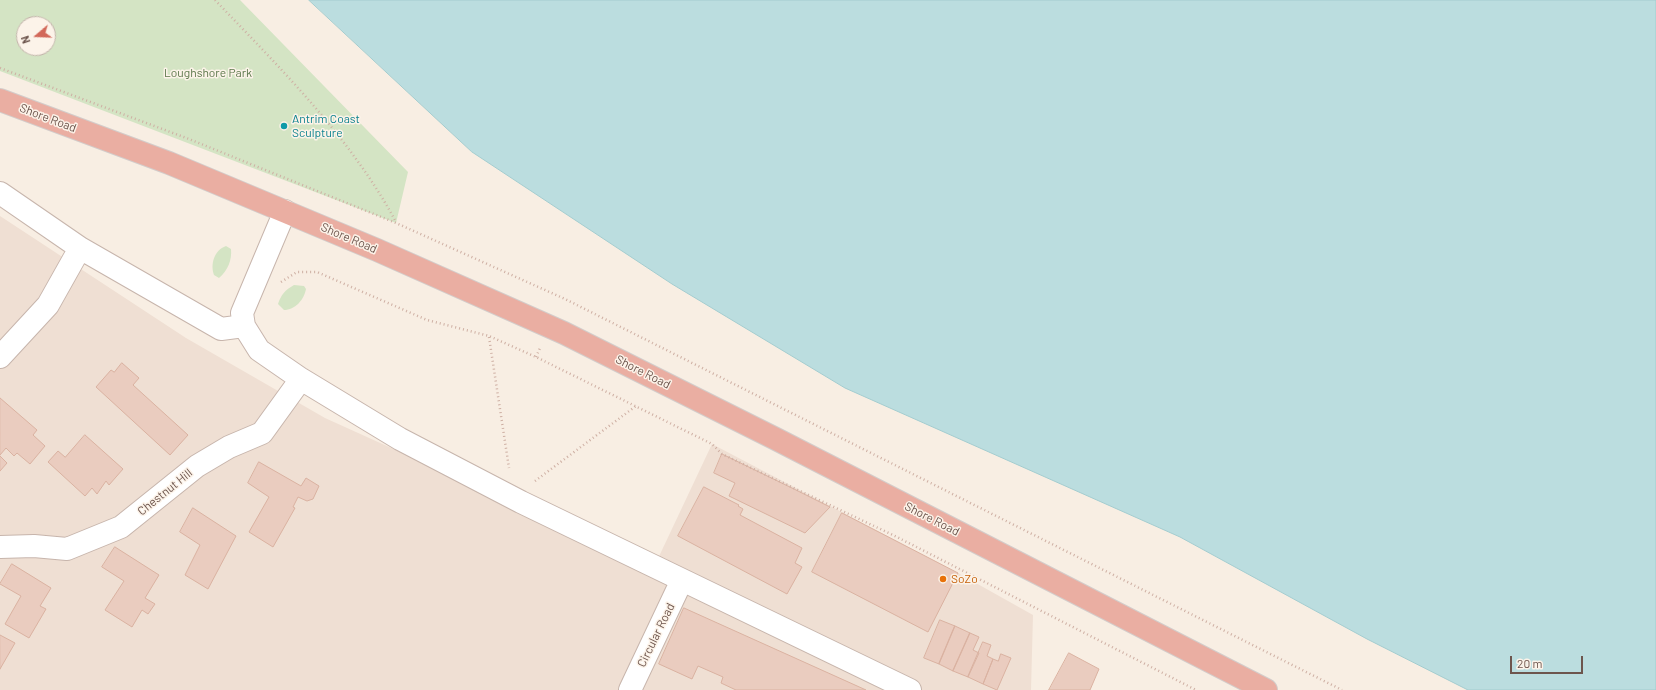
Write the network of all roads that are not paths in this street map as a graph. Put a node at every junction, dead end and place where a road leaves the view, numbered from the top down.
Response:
1 (0, 100) edge
2 (0, 193) edge
3 (285, 211) junction
4 (80, 248) junction
5 (244, 326) junction
6 (0, 357) edge
7 (301, 379) junction
8 (0, 547) edge
9 (682, 580) junction
10 (630, 690) edge
11 (910, 690) edge
12 (1266, 690) edge

1 - 3 highway, Shore Road
2 - 4 street
3 - 5 street
3 - 12 highway, Shore Road
4 - 5 street
4 - 6 street
5 - 7 street
7 - 8 street, Chestnut Hill
7 - 9 street
9 - 10 street, Circular Road
9 - 11 street

